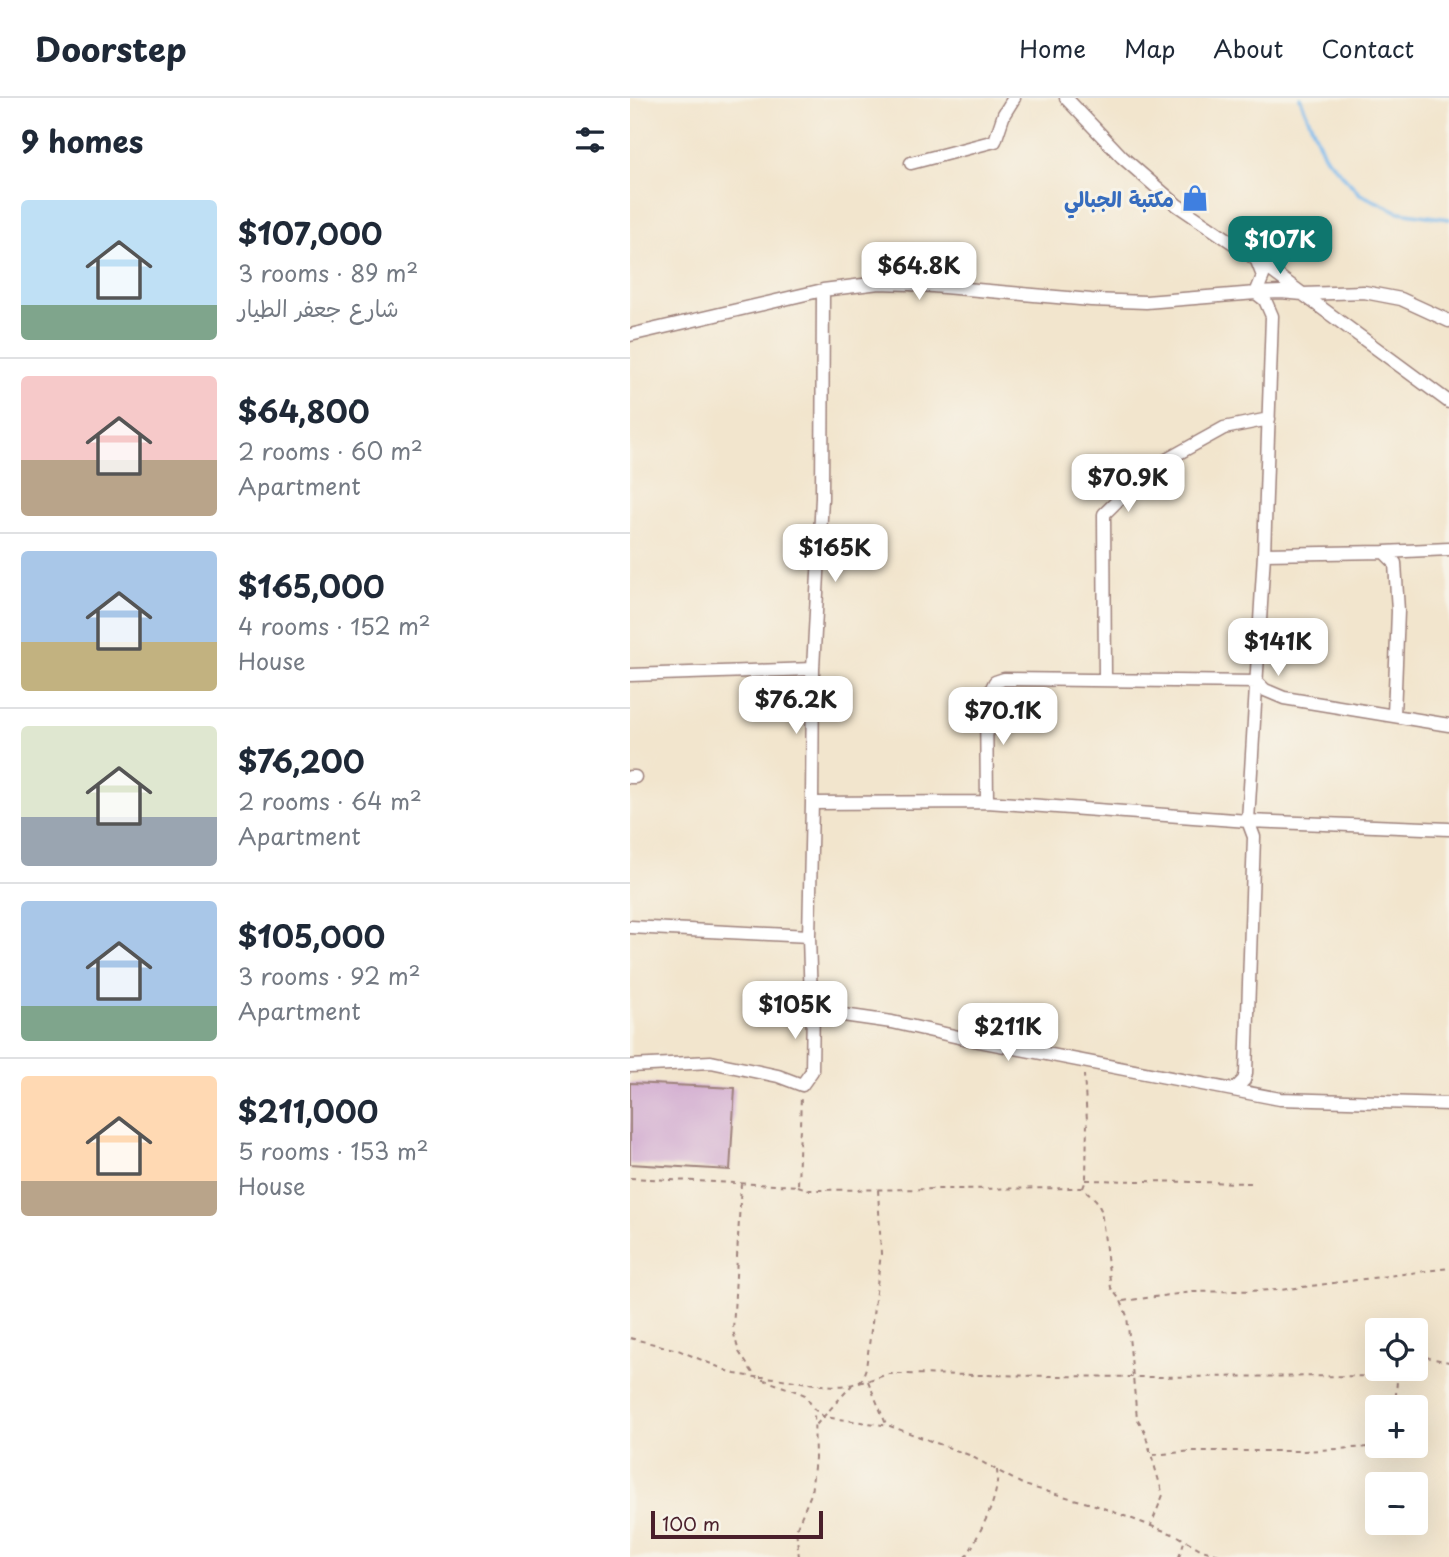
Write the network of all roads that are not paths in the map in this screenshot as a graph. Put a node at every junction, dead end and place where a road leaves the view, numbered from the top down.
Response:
1 (1014, 98) edge
2 (1066, 98) edge
3 (911, 163) dead end
4 (1256, 260) junction
5 (823, 290) junction
6 (1256, 293) junction
7 (1303, 294) junction
8 (1449, 321) edge
9 (630, 335) edge
10 (1449, 402) edge
11 (1269, 419) junction
12 (1449, 549) edge
13 (1384, 552) junction
14 (1264, 554) junction
15 (813, 669) junction
16 (630, 676) edge
17 (1105, 679) junction
18 (1257, 682) junction
19 (1394, 715) junction
20 (1449, 725) edge
21 (987, 802) junction
22 (812, 803) junction
23 (1248, 821) junction
24 (1449, 830) edge
25 (630, 927) edge
26 (809, 936) junction
27 (813, 1006) junction
28 (630, 1066) edge
29 (1246, 1073) junction
30 (1235, 1089) junction
31 (1260, 1094) junction
32 (1449, 1104) edge

1 - 3 street
2 - 4 street
4 - 6 street
4 - 7 street
5 - 6 street
5 - 9 street
5 - 15 street
6 - 7 street
6 - 11 street
7 - 8 street
7 - 10 street
11 - 14 street
11 - 17 street
12 - 13 street
13 - 14 street
13 - 19 street
14 - 18 street
15 - 16 street
15 - 22 street
17 - 18 street
17 - 21 street
18 - 19 street
18 - 23 street
19 - 20 street
21 - 22 street
21 - 23 street
22 - 26 street
23 - 24 street
23 - 29 street
25 - 26 street
26 - 27 street
27 - 28 street
27 - 30 street
29 - 30 street
29 - 31 street
30 - 31 street
31 - 32 street

